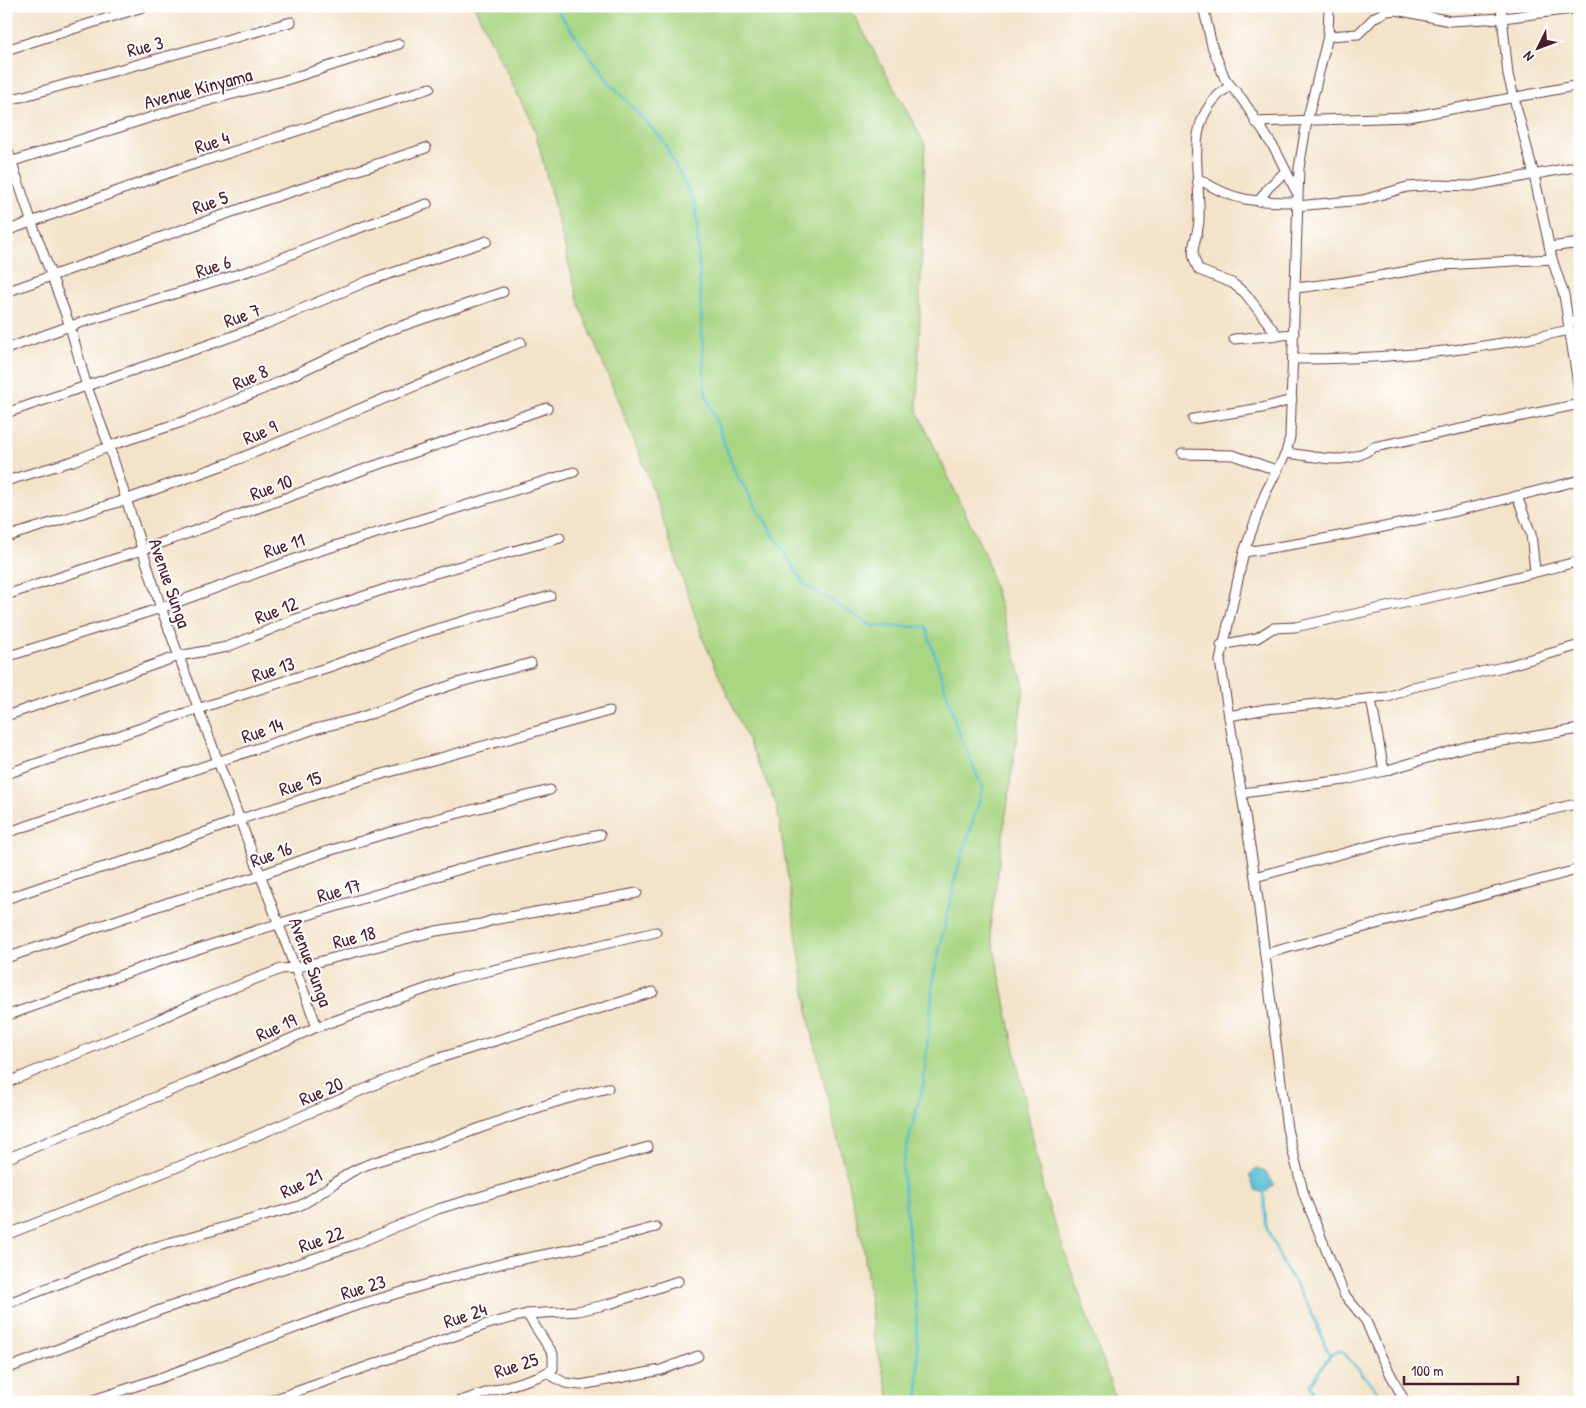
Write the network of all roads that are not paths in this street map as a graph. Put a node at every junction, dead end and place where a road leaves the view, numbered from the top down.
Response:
1 (146, 6) edge
2 (1202, 6) edge
3 (1329, 6) edge
4 (1501, 6) edge
5 (1580, 8) edge
6 (1504, 18) junction
7 (292, 22) dead end
8 (1328, 36) junction
9 (398, 44) dead end
10 (6, 50) edge
11 (1580, 85) edge
12 (1230, 86) junction
13 (430, 88) dead end
14 (1512, 96) junction
15 (6, 101) edge
16 (1307, 121) junction
17 (1255, 122) junction
18 (6, 145) edge
19 (426, 148) dead end
20 (9, 162) edge
21 (1580, 166) edge
22 (1286, 171) junction
23 (1534, 175) junction
24 (1199, 179) junction
25 (1296, 200) junction
26 (1259, 201) junction
27 (427, 204) dead end
28 (32, 223) junction
29 (6, 231) edge
30 (487, 241) dead end
31 (1580, 243) edge
32 (1550, 247) junction
33 (1552, 259) junction
34 (52, 275) junction
35 (1296, 288) junction
36 (6, 292) edge
37 (503, 292) dead end
38 (1580, 320) edge
39 (70, 326) junction
40 (1568, 326) junction
41 (1294, 334) junction
42 (1278, 336) junction
43 (1234, 339) dead end
44 (521, 342) dead end
45 (6, 349) edge
46 (1293, 359) junction
47 (87, 386) junction
48 (1580, 397) edge
49 (1292, 400) junction
50 (1580, 404) edge
51 (548, 408) dead end
52 (6, 413) edge
53 (1193, 419) dead end
54 (109, 446) junction
55 (1286, 453) junction
56 (1182, 454) dead end
57 (1276, 470) junction
58 (574, 472) dead end
59 (1580, 480) edge
60 (6, 481) edge
61 (1517, 496) junction
62 (125, 500) junction
63 (6, 537) edge
64 (560, 538) dead end
65 (142, 550) junction
66 (1244, 552) junction
67 (1580, 561) edge
68 (1535, 572) junction
69 (6, 595) edge
70 (550, 596) dead end
71 (161, 608) junction
72 (1221, 645) junction
73 (1580, 646) edge
74 (179, 656) junction
75 (6, 657) edge
76 (531, 663) dead end
77 (1371, 699) junction
78 (197, 709) junction
79 (609, 711) dead end
80 (6, 716) edge
81 (1229, 716) junction
82 (1580, 729) edge
83 (217, 762) junction
84 (1384, 771) junction
85 (6, 774) edge
86 (550, 790) dead end
87 (1242, 794) junction
88 (1580, 802) edge
89 (241, 819) junction
90 (6, 833) edge
91 (600, 835) dead end
92 (1580, 868) edge
93 (262, 875) junction
94 (1255, 877) junction
95 (636, 893) dead end
96 (6, 900) edge
97 (279, 925) junction
98 (656, 932) dead end
99 (1265, 954) junction
100 (6, 958) edge
101 (296, 968) junction
102 (653, 992) dead end
103 (6, 1016) edge
104 (317, 1027) junction
105 (6, 1083) edge
106 (608, 1088) dead end
107 (648, 1147) dead end
108 (6, 1159) edge
109 (656, 1227) dead end
110 (6, 1235) edge
111 (678, 1281) dead end
112 (6, 1304) edge
113 (527, 1314) junction
114 (698, 1356) dead end
115 (6, 1369) edge
116 (547, 1373) junction
117 (87, 1402) edge
118 (267, 1402) edge
119 (457, 1402) edge
120 (1405, 1402) edge

1 - 10 street
2 - 12 street
3 - 8 street
4 - 6 street
5 - 6 street
6 - 8 street
6 - 14 street
7 - 15 street, Rue 3
8 - 16 street
9 - 20 street, Avenue Kinyama
11 - 14 street
12 - 17 street
12 - 24 street
13 - 28 street, Rue 4
14 - 16 street
14 - 23 street
16 - 17 street
16 - 25 street
17 - 22 street
18 - 20 street, Avenue Sunga
19 - 34 street, Rue 5
20 - 28 street, Avenue Sunga
21 - 23 street
22 - 25 street
22 - 26 street
23 - 25 street
23 - 32 street
24 - 26 street
24 - 42 street
25 - 26 street
25 - 35 street
27 - 39 street, Rue 6
28 - 29 street, Rue 4
28 - 34 street, Avenue Sunga
30 - 47 street, Rue 7
31 - 32 street
32 - 33 street
33 - 35 street
33 - 40 street
34 - 36 street, Rue 5
34 - 39 street, Avenue Sunga
35 - 41 street
37 - 54 street, Rue 8
38 - 40 street
39 - 45 street, Rue 6
39 - 47 street, Avenue Sunga
40 - 46 street
40 - 48 street
41 - 42 street
41 - 46 street
42 - 43 street
44 - 62 street, Rue 9
46 - 49 street
47 - 52 street, Rue 7
47 - 54 street, Avenue Sunga
49 - 53 street
49 - 55 street
50 - 55 street
51 - 65 street, Rue 10
54 - 60 street, Rue 8
54 - 62 street, Avenue Sunga
55 - 57 street
56 - 57 street
57 - 66 street
58 - 71 street, Rue 11
59 - 61 street
61 - 66 street
61 - 68 street
62 - 63 street, Rue 9
62 - 65 street, Avenue Sunga
64 - 74 street, Rue 12
65 - 69 street, Rue 10
65 - 71 street, Avenue Sunga
66 - 72 street
67 - 68 street
68 - 72 street
70 - 78 street, Rue 13
71 - 74 street, Avenue Sunga
71 - 75 street, Rue 11
72 - 81 street
73 - 77 street
74 - 78 street, Avenue Sunga
74 - 80 street, Rue 12
76 - 83 street, Rue 14
77 - 81 street
77 - 84 street
78 - 83 street, Avenue Sunga
78 - 85 street, Rue 13
79 - 89 street, Rue 15
81 - 87 street
82 - 84 street
83 - 89 street, Avenue Sunga
83 - 90 street, Rue 14
84 - 87 street
86 - 93 street, Rue 16
87 - 94 street
88 - 94 street
89 - 93 street, Avenue Sunga
89 - 96 street, Rue 15
91 - 97 street, Rue 17
92 - 99 street
93 - 97 street, Avenue Sunga
93 - 100 street, Rue 16
94 - 99 street
95 - 101 street, Rue 18
97 - 101 street, Avenue Sunga
97 - 103 street, Rue 17
98 - 104 street, Rue 19
99 - 120 street
101 - 104 street, Avenue Sunga
101 - 105 street, Rue 18
102 - 110 street, Rue 20
104 - 108 street, Rue 19
106 - 112 street, Rue 21
107 - 115 street, Rue 22
109 - 117 street, Rue 23
111 - 113 street, Rue 24
113 - 116 street, Rue 25
113 - 118 street, Rue 24
114 - 116 street
116 - 119 street, Rue 25

